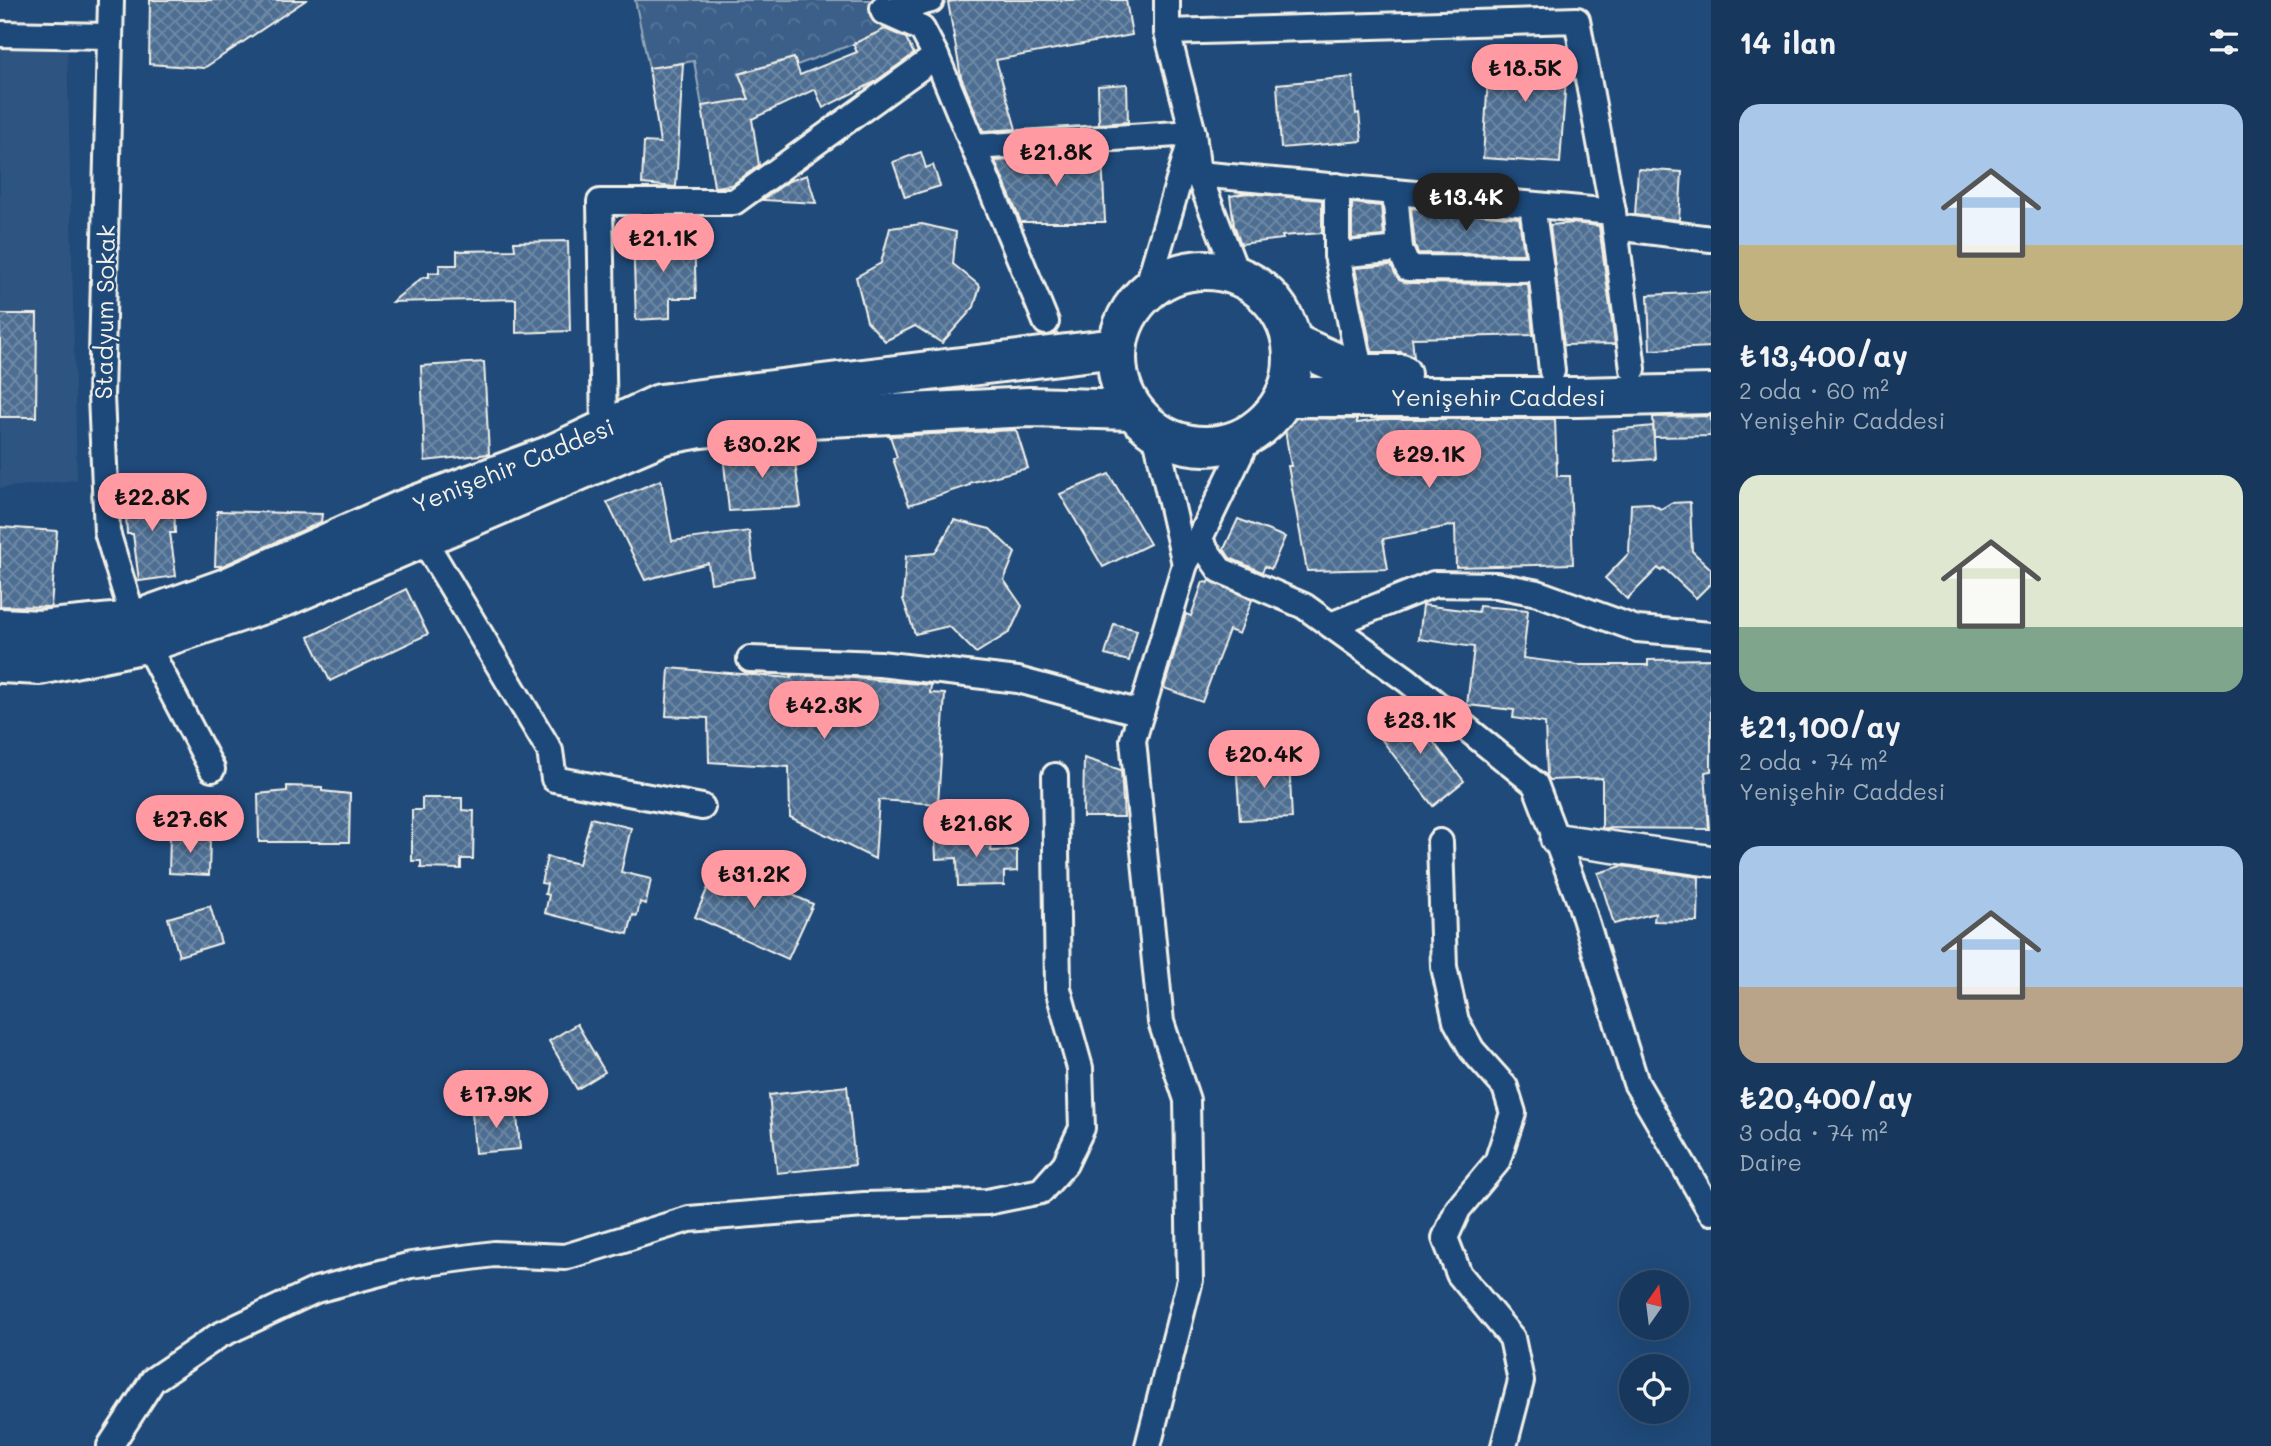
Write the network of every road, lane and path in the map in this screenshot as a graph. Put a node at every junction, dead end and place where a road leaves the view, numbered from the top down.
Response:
1 (111, 0) edge
2 (931, 0) edge
3 (1167, 0) edge
4 (882, 6) edge
5 (1167, 32) junction
6 (0, 34) edge
7 (110, 36) junction
8 (936, 56) junction
9 (1193, 133) junction
10 (974, 147) junction
11 (1198, 174) junction
12 (1337, 186) junction
13 (1395, 192) junction
14 (1532, 205) junction
15 (1614, 220) junction
16 (1711, 239) edge
17 (1400, 249) junction
18 (1337, 255) junction
19 (1541, 269) junction
20 (1237, 275) junction
21 (1146, 292) junction
22 (1046, 322) dead end
23 (1293, 343) junction
24 (1116, 348) junction
25 (1711, 368) edge
26 (1633, 369) junction
27 (1552, 371) junction
28 (1361, 374) junction
29 (1711, 394) edge
30 (1286, 397) junction
31 (1144, 421) junction
32 (604, 430) junction
33 (1249, 436) junction
34 (422, 537) junction
35 (1199, 540) junction
36 (1185, 564) junction
37 (1331, 625) junction
38 (0, 628) edge
39 (140, 632) junction
40 (1711, 635) edge
41 (750, 659) dead end
42 (0, 663) edge
43 (1141, 712) junction
44 (212, 769) dead end
45 (1055, 776) dead end
46 (702, 807) dead end
47 (1556, 839) junction
48 (1440, 842) dead end
49 (1711, 861) edge
50 (1711, 1212) edge
51 (110, 1446) edge
52 (1148, 1446) edge
53 (1504, 1446) edge

1 - 7 street, Stadyum Sokak
2 - 4 street
3 - 5 street
4 - 8 street
5 - 9 street
5 - 15 street
6 - 7 street
7 - 39 street, Stadyum Sokak
8 - 10 street
8 - 32 street
9 - 10 street
9 - 11 street
9 - 21 street
10 - 22 street
11 - 12 street
11 - 20 street
12 - 13 street
12 - 18 street
13 - 14 street
13 - 17 street
14 - 15 street
14 - 19 street
15 - 16 street
15 - 26 street
17 - 18 street
17 - 19 street
18 - 28 street
19 - 27 street
20 - 21 main road
20 - 23 main road
21 - 24 main road
23 - 28 main road, Yenişehir Caddesi
23 - 30 main road
24 - 31 main road
24 - 32 main road, Yenişehir Caddesi
25 - 26 main road, Yenişehir Caddesi
26 - 27 main road, Yenişehir Caddesi
27 - 28 main road, Yenişehir Caddesi
29 - 30 main road, Yenişehir Caddesi
30 - 33 main road
31 - 33 main road
31 - 34 main road, Yenişehir Caddesi
31 - 36 street
32 - 39 main road, Yenişehir Caddesi
33 - 35 street
34 - 39 main road, Yenişehir Caddesi
34 - 46 street
35 - 36 street
35 - 37 street
36 - 43 street
37 - 40 street
37 - 47 street
38 - 39 main road
39 - 42 main road
39 - 44 street, Stadyum Sokak
41 - 43 street
43 - 52 street
45 - 51 street
47 - 49 street
47 - 50 street
48 - 53 street

